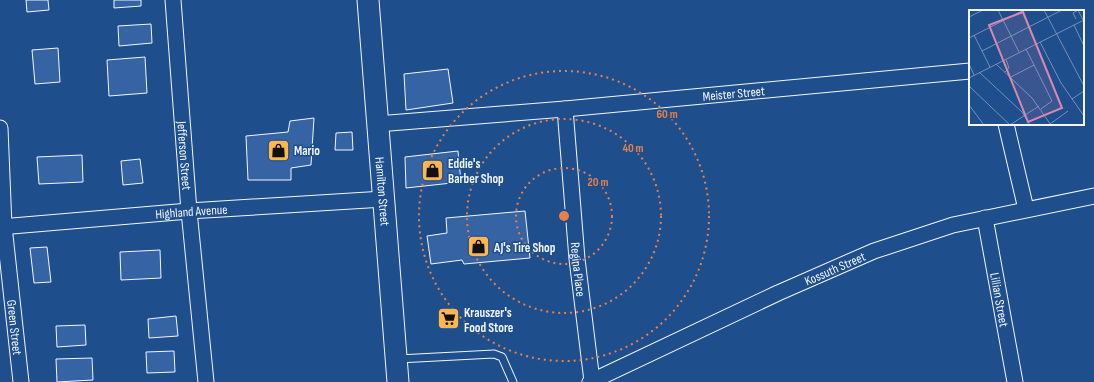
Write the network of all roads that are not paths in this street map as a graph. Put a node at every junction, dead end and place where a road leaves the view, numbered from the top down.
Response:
1 (173, 0) edge
2 (368, 0) edge
3 (969, 71) edge
4 (565, 109) junction
5 (377, 124) junction
6 (1006, 125) edge
7 (0, 128) edge
8 (1094, 196) edge
9 (384, 199) junction
10 (1026, 209) junction
11 (190, 211) junction
12 (985, 218) junction
13 (2, 227) edge
14 (396, 359) junction
15 (21, 382) edge
16 (206, 382) edge
17 (398, 382) edge
18 (512, 382) edge
19 (591, 382) edge
20 (1015, 382) edge

1 - 11 street, Jefferson Street
2 - 5 street, Hamilton Street
3 - 4 street, Meister Street
4 - 5 street, Meister Street
4 - 19 street, Regina Place
5 - 9 street, Hamilton Street
6 - 10 street
7 - 13 street, Green Street
8 - 10 street, Kossuth Street
9 - 11 street, Highland Avenue
9 - 14 street, Hamilton Street
10 - 12 street, Kossuth Street
11 - 13 street, Highland Avenue
11 - 16 street, Jefferson Street
12 - 19 street, Kossuth Street
12 - 20 street, Lillian Street
13 - 15 street, Green Street
14 - 17 street, Hamilton Street
14 - 18 lane

